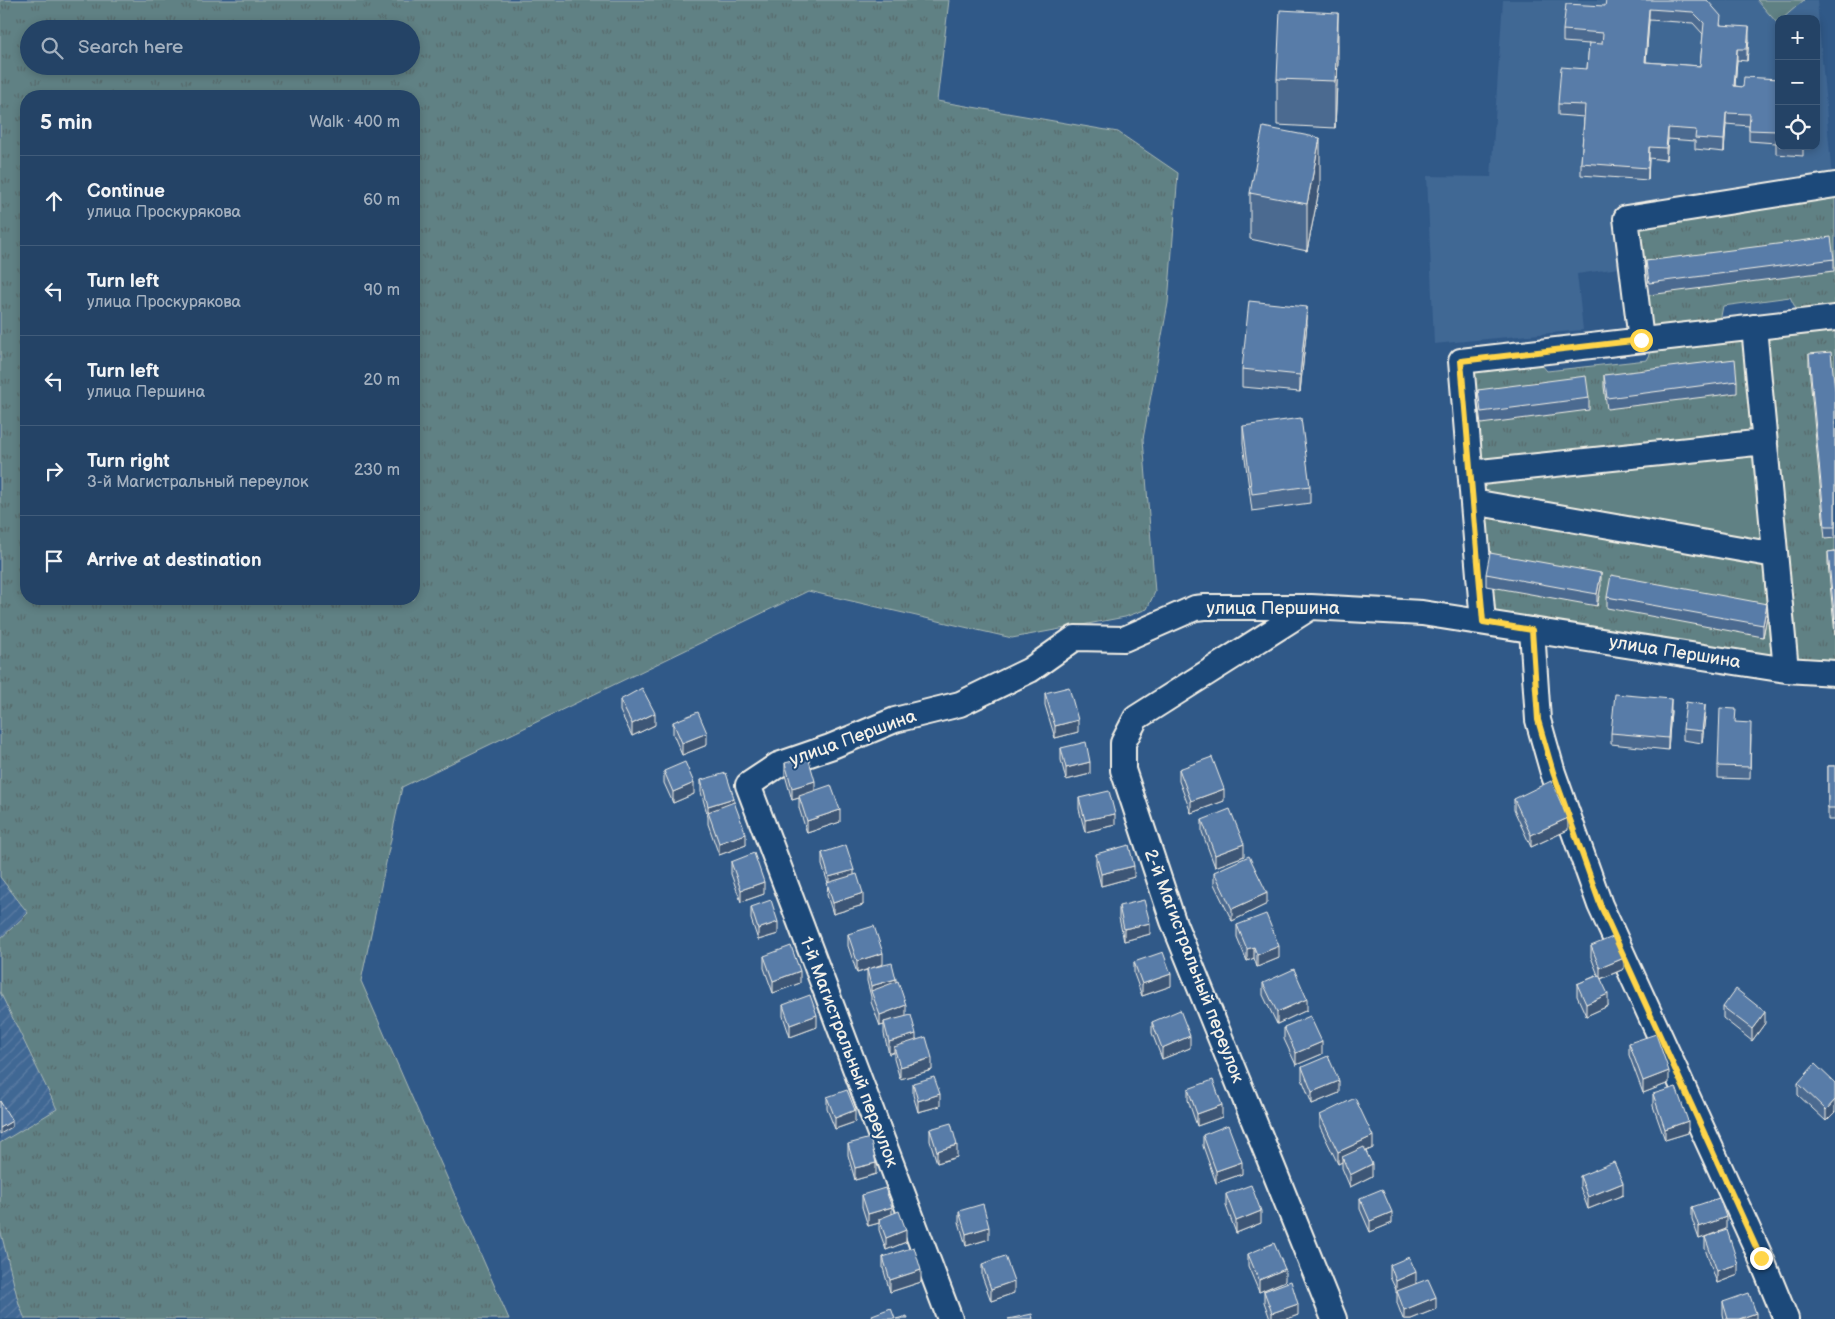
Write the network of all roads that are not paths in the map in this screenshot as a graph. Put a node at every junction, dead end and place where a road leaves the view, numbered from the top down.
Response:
1 (1835, 185) edge
2 (1835, 318) edge
3 (1754, 327) junction
4 (1641, 340) junction
5 (1765, 442) junction
6 (1471, 473) junction
7 (1473, 502) junction
8 (1775, 555) junction
9 (1311, 607) junction
10 (1483, 622) junction
11 (1532, 630) junction
12 (1786, 670) junction
13 (1835, 673) edge
14 (748, 785) joint
15 (950, 1319) edge
16 (1334, 1319) edge
17 (1786, 1319) edge

1 - 4 street
2 - 3 street
3 - 4 street
3 - 5 street
4 - 6 street
5 - 6 street
5 - 8 street
6 - 7 street
7 - 8 street
7 - 10 street
8 - 12 street
9 - 10 street, улица Першина
9 - 14 street, улица Першина
9 - 16 street, 2-й Магистральный переулок
10 - 11 street, улица Першина
11 - 12 street, улица Першина
11 - 17 street
12 - 13 street, улица Першина
14 - 15 street, 1-й Магистральный переулок

